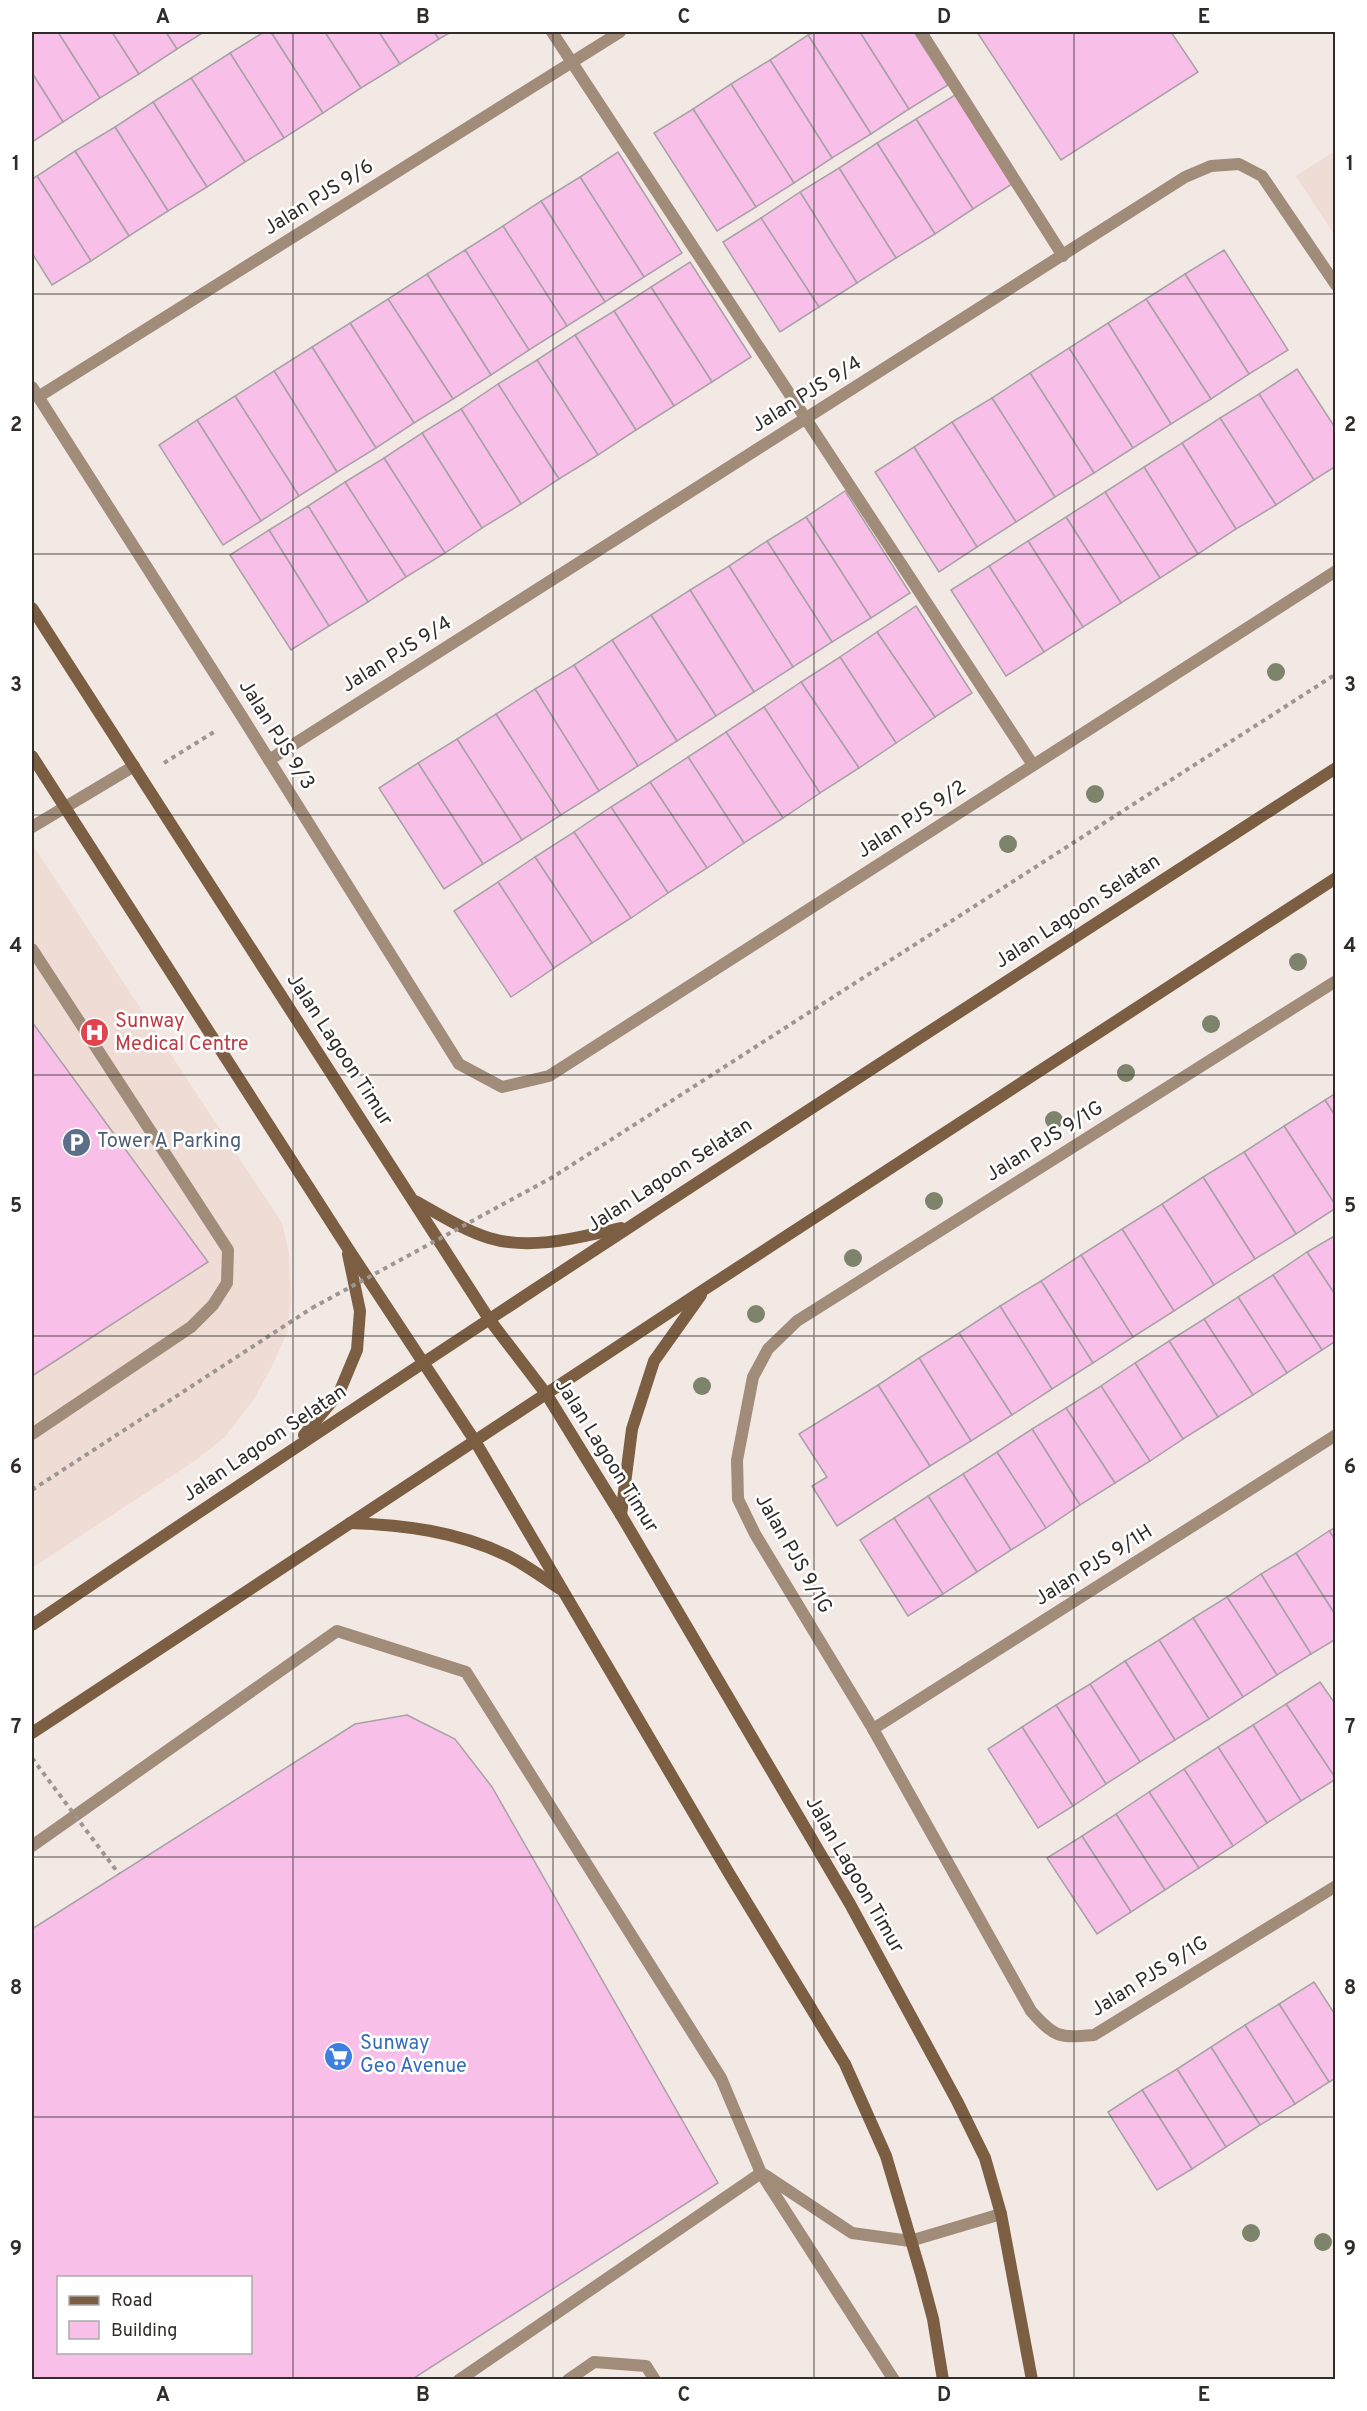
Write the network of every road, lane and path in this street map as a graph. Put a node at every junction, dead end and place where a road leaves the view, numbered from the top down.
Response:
1 (552, 32) edge
2 (620, 32) edge
3 (921, 32) edge
4 (572, 62) junction
5 (1063, 256) junction
6 (1335, 285) edge
7 (35, 392) edge
8 (805, 419) junction
9 (1335, 571) edge
10 (32, 608) edge
11 (1335, 674) edge
12 (241, 715) junction
13 (32, 756) edge
14 (269, 760) junction
15 (1033, 765) junction
16 (134, 766) junction
17 (1335, 768) edge
18 (141, 777) junction
19 (64, 807) junction
20 (32, 827) edge
21 (1335, 878) edge
22 (32, 949) edge
23 (1335, 981) edge
24 (502, 1087) joint
25 (412, 1199) junction
26 (628, 1226) junction
27 (347, 1247) junction
28 (705, 1289) junction
29 (489, 1319) junction
30 (423, 1364) junction
31 (547, 1395) junction
32 (32, 1434) edge
33 (1335, 1435) edge
34 (475, 1441) junction
35 (296, 1446) junction
36 (32, 1490) edge
37 (621, 1515) junction
38 (350, 1522) junction
39 (561, 1590) junction
40 (32, 1625) edge
41 (873, 1729) junction
42 (32, 1733) edge
43 (32, 1758) edge
44 (32, 1846) edge
45 (119, 1874) dead end
46 (1335, 1886) edge
47 (761, 2173) junction
48 (1002, 2214) junction
49 (910, 2241) junction
50 (459, 2379) edge
51 (568, 2379) edge
52 (655, 2379) edge
53 (894, 2379) edge
54 (943, 2379) edge
55 (1032, 2379) edge

1 - 4 street
2 - 4 street, Jalan PJS 9/6
3 - 5 street
4 - 7 street, Jalan PJS 9/6
4 - 8 street
5 - 6 street, Jalan PJS 9/4
5 - 8 street, Jalan PJS 9/4
7 - 12 street, Jalan PJS 9/3
8 - 14 street, Jalan PJS 9/4
8 - 15 street
9 - 15 street, Jalan PJS 9/2
10 - 16 main road, Jalan Lagoon Timur
11 - 36 path, bridge
12 - 14 street, Jalan PJS 9/3
12 - 18 path
13 - 19 main road
14 - 24 street, Jalan PJS 9/3
15 - 24 street, Jalan PJS 9/2
16 - 18 main road, Jalan Lagoon Timur
16 - 19 street
17 - 26 main road, Jalan Lagoon Selatan
18 - 25 main road, Jalan Lagoon Timur
19 - 20 street
19 - 27 main road
21 - 28 main road
22 - 32 street
23 - 41 street, Jalan PJS 9/1G
25 - 26 main road
25 - 29 main road, Jalan Lagoon Timur
26 - 29 main road, Jalan Lagoon Selatan
27 - 30 main road
27 - 35 main road
28 - 31 main road
28 - 37 main road
29 - 30 main road, Jalan Lagoon Selatan
29 - 31 main road, Jalan Lagoon Timur
30 - 34 main road
30 - 35 main road, Jalan Lagoon Selatan
31 - 34 main road
31 - 37 main road, Jalan Lagoon Timur
33 - 41 street, Jalan PJS 9/1H
34 - 38 main road
34 - 39 main road
35 - 40 main road, Jalan Lagoon Selatan
37 - 48 main road, Jalan Lagoon Timur
38 - 39 main road
38 - 42 main road
39 - 49 main road
41 - 46 street, Jalan PJS 9/1G
43 - 45 path, bridge
44 - 47 street
47 - 49 street
47 - 50 street
47 - 53 street
48 - 49 street
48 - 55 main road, Jalan Lagoon Timur
49 - 54 main road
51 - 52 street

